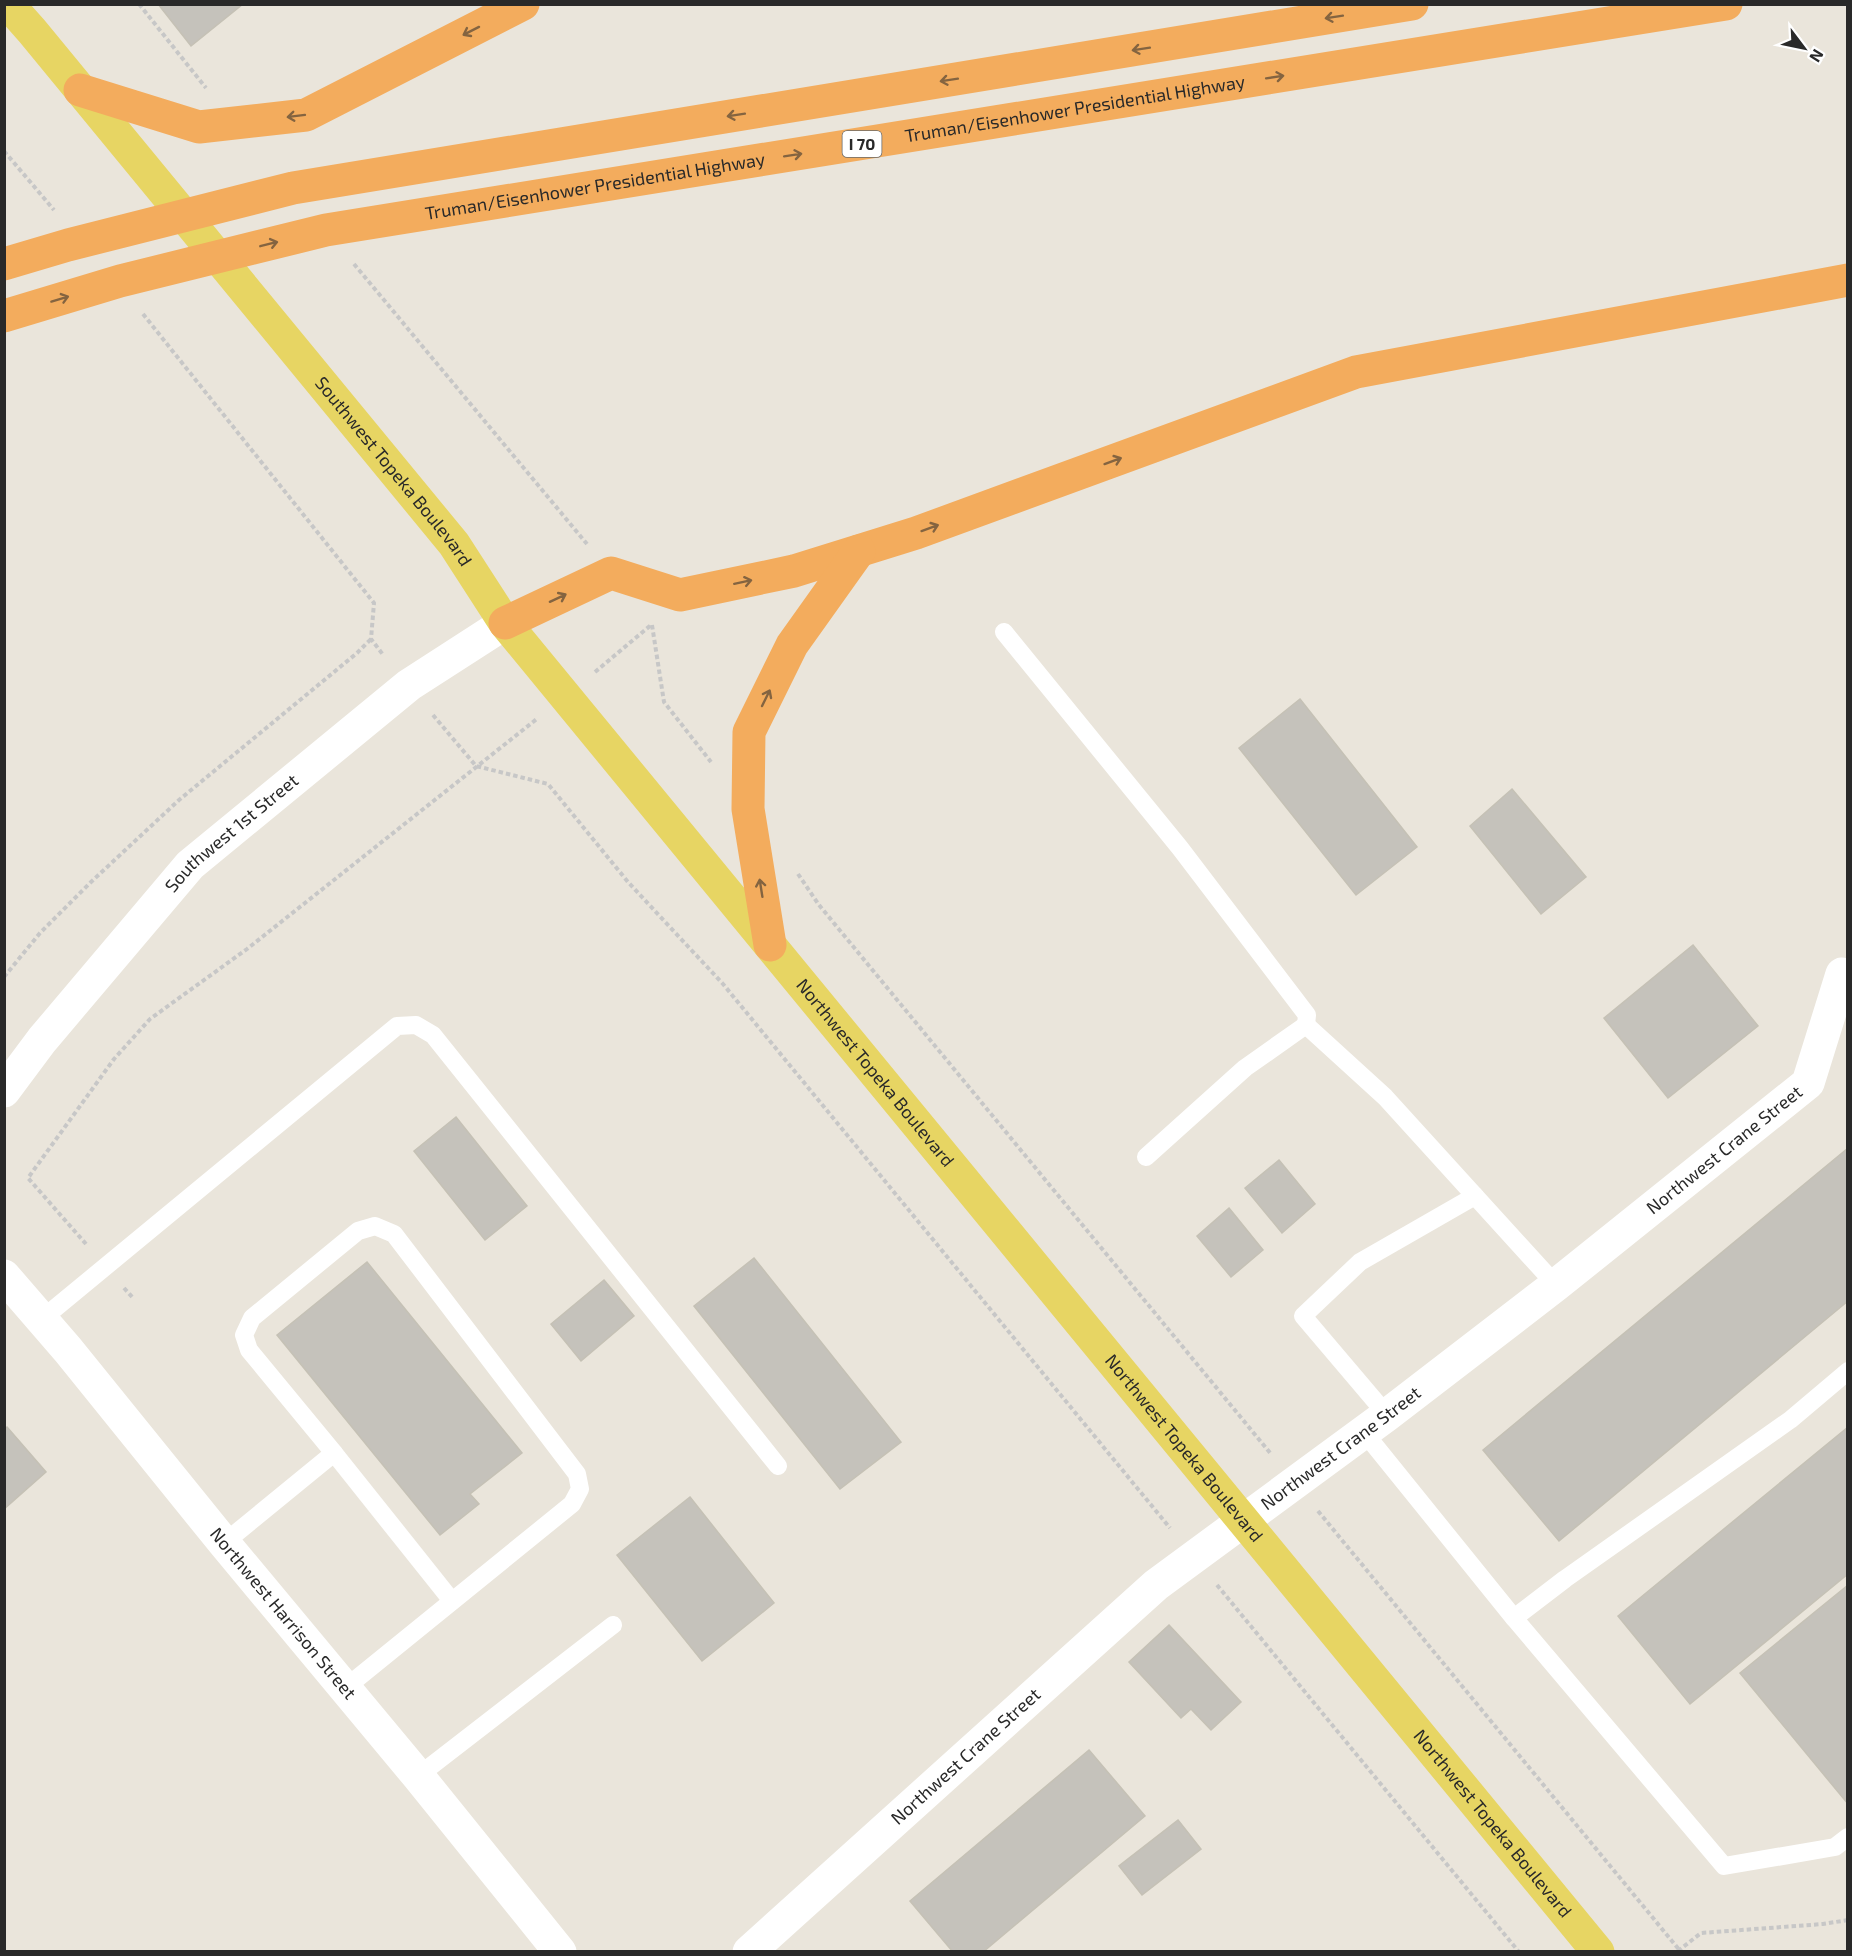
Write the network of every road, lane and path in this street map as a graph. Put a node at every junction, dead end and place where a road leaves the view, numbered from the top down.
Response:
1 (8, 4) edge
2 (139, 4) edge
3 (523, 4) edge
4 (1412, 4) edge
5 (1726, 4) edge
6 (80, 90) junction
7 (235, 123) junction
8 (4, 151) edge
9 (58, 214) dead end
10 (349, 258) dead end
11 (4, 264) edge
12 (1848, 280) edge
13 (141, 313) dead end
14 (4, 316) edge
15 (859, 551) junction
16 (611, 573) junction
17 (505, 623) junction
18 (652, 625) junction
19 (1004, 632) dead end
20 (371, 639) junction
21 (409, 685) junction
22 (566, 696) junction
23 (713, 765) dead end
24 (476, 766) junction
25 (794, 867) dead end
26 (770, 945) junction
27 (1846, 974) edge
28 (4, 977) edge
29 (1306, 1025) junction
30 (4, 1091) edge
31 (1146, 1157) dead end
32 (1475, 1196) junction
33 (105, 1266) junction
34 (4, 1276) edge
35 (1556, 1285) junction
36 (134, 1299) dead end
37 (42, 1319) junction
38 (1848, 1371) edge
39 (1375, 1423) junction
40 (334, 1453) junction
41 (1276, 1461) dead end
42 (778, 1466) dead end
43 (1315, 1507) dead end
44 (1171, 1529) dead end
45 (224, 1543) junction
46 (1217, 1584) dead end
47 (452, 1601) junction
48 (1514, 1618) junction
49 (613, 1626) dead end
50 (344, 1689) junction
51 (418, 1776) junction
52 (1848, 1837) edge
53 (1848, 1920) edge
54 (560, 1952) edge
55 (749, 1952) edge
56 (1519, 1952) edge
57 (1598, 1952) edge
58 (1679, 1952) edge

1 - 6 main road, Southwest Topeka Boulevard
2 - 7 path
3 -> 7 highway
4 -> 11 highway
14 -> 5 highway, Truman/Eisenhower Presidential Highway / I 70
6 - 7 highway
6 - 17 main road, Southwest Topeka Boulevard
8 - 9 path
10 - 16 path
15 -> 12 highway
13 - 20 path
16 -> 15 highway
26 -> 15 highway
17 -> 16 highway
16 - 18 path
17 - 21 street, Southwest 1st Street
17 - 22 main road, Southwest Topeka Boulevard
18 - 22 path
18 - 23 path
19 - 29 lane
20 - 21 path
20 - 28 path
21 - 24 path
21 - 30 street, Southwest 1st Street
22 - 24 path
22 - 26 main road, Southwest Topeka Boulevard
24 - 33 path
24 - 44 path
25 - 41 path
26 - 57 main road, Northwest Topeka Boulevard
27 - 35 street, Northwest Crane Street
29 - 31 lane
29 - 32 lane
32 - 35 lane
32 - 39 lane
33 - 36 path
33 - 37 lane
33 - 42 lane
34 - 37 street, Northwest Harrison Street
35 - 39 street, Northwest Crane Street
37 - 45 street, Northwest Harrison Street
38 - 48 lane
39 - 48 lane
39 - 55 street, Northwest Crane Street
40 - 45 lane
40 - 47 lane
40 - 47 lane
43 - 58 path
45 - 50 street, Northwest Harrison Street
46 - 56 path
47 - 50 lane
48 - 52 lane
49 - 51 lane
50 - 51 street, Northwest Harrison Street
51 - 54 street, Northwest Harrison Street
53 - 58 path

